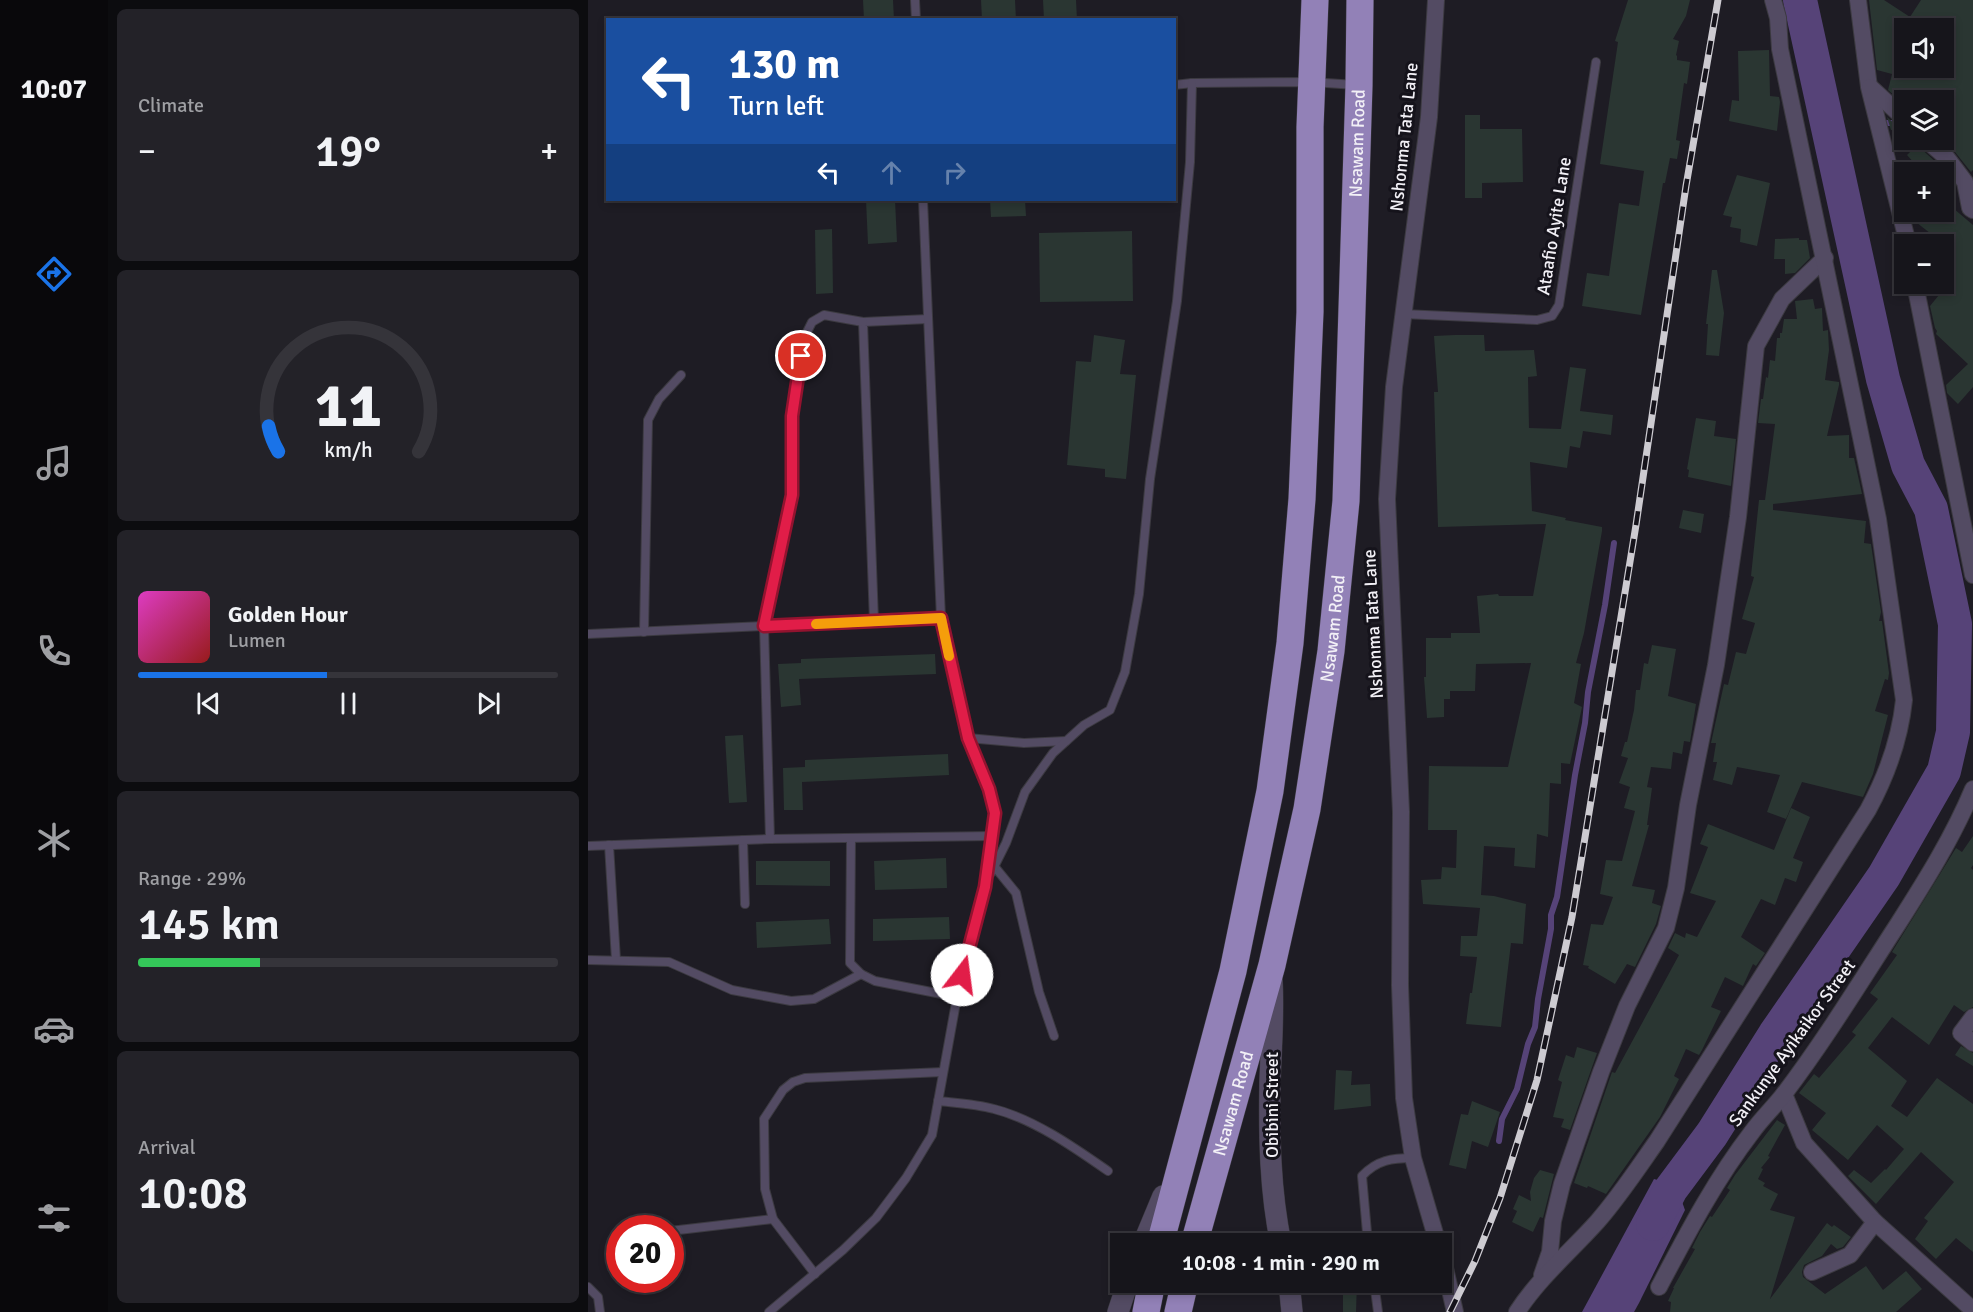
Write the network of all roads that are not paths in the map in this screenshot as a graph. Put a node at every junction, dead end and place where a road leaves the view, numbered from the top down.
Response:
1 (915, 0) edge
2 (1315, 0) edge
3 (1360, 0) edge
4 (1436, 0) edge
5 (1773, 0) edge
6 (1858, 0) edge
7 (916, 18) edge
8 (1596, 62) dead end
9 (1311, 82) junction
10 (1192, 83) junction
11 (1176, 85) edge
12 (1359, 85) junction
13 (1869, 87) junction
14 (1894, 109) edge
15 (1937, 150) edge
16 (923, 201) edge
17 (1973, 210) edge
18 (1906, 234) edge
19 (1825, 258) junction
20 (1918, 294) edge
21 (1402, 314) junction
22 (928, 319) junction
23 (864, 322) junction
24 (681, 375) dead end
25 (1973, 575) edge
26 (941, 618) junction
27 (874, 621) junction
28 (764, 626) junction
29 (644, 632) junction
30 (588, 634) edge
31 (968, 738) junction
32 (1066, 741) junction
33 (1973, 789) edge
34 (993, 837) junction
35 (770, 839) junction
36 (851, 839) junction
37 (743, 840) junction
38 (609, 845) junction
39 (588, 846) edge
40 (994, 866) junction
41 (985, 887) junction
42 (745, 904) dead end
43 (588, 960) edge
44 (616, 960) junction
45 (1272, 965) junction
46 (861, 974) junction
47 (957, 996) junction
48 (1973, 1017) edge
49 (1054, 1036) dead end
50 (1973, 1043) edge
51 (943, 1072) junction
52 (1784, 1094) junction
53 (938, 1101) junction
54 (1185, 1146) junction
55 (1413, 1158) junction
56 (1108, 1172) dead end
57 (772, 1219) junction
58 (1875, 1222) junction
59 (684, 1230) edge
60 (1148, 1233) edge
61 (1163, 1233) edge
62 (1197, 1233) edge
63 (1280, 1233) edge
64 (1367, 1233) edge
65 (1435, 1233) edge
66 (1812, 1272) dead end
67 (815, 1274) junction
68 (1539, 1282) junction
69 (588, 1287) edge
70 (1659, 1287) dead end
71 (1124, 1293) edge
72 (1150, 1293) edge
73 (1182, 1293) edge
74 (1290, 1293) edge
75 (1375, 1293) edge
76 (1451, 1293) edge
77 (1973, 1310) edge
78 (600, 1312) edge
79 (769, 1312) edge
80 (1118, 1312) edge
81 (1146, 1312) edge
82 (1178, 1312) edge
83 (1292, 1312) edge
84 (1378, 1312) edge
85 (1455, 1312) edge
86 (1517, 1312) edge

1 - 7 lane
2 - 9 highway, Nsawam Road
3 - 12 highway, Nsawam Road
4 - 21 street, Nshonma Tata Lane
5 - 19 street
6 - 13 street
8 - 21 lane, Ataafio Ayite Lane
9 - 10 lane
9 - 12 lane
9 - 54 highway, Nsawam Road
10 - 11 lane
10 - 32 lane
12 - 45 highway, Nsawam Road
13 - 14 street
13 - 18 street
15 - 17 street
16 - 22 lane
19 - 68 street
19 - 68 street
20 - 25 street
21 - 55 street, Nshonma Tata Lane
22 - 23 lane
22 - 26 lane
23 - 27 lane
23 - 28 lane
24 - 29 lane
26 - 27 lane
26 - 31 lane
27 - 28 lane
28 - 29 lane
28 - 35 lane
29 - 30 lane
31 - 32 lane
31 - 34 lane
32 - 40 lane
33 - 52 street, Sankunye Ayikaikor Street
34 - 36 lane
34 - 41 lane
35 - 36 lane
35 - 37 lane
36 - 46 lane
37 - 38 lane
37 - 42 lane
38 - 39 lane
38 - 44 lane
40 - 41 lane
40 - 49 lane
41 - 47 lane
43 - 44 lane
44 - 46 lane
45 - 62 highway, Nsawam Road
45 - 63 street, Obibini Street
46 - 47 lane
47 - 51 lane
48 - 50 street
51 - 53 lane
51 - 57 lane
52 - 58 street
52 - 70 street, Sankunye Ayikaikor Street
53 - 56 lane
53 - 67 lane
54 - 60 street
54 - 61 highway, Nsawam Road
55 - 64 lane
55 - 65 street, Nshonma Tata Lane
57 - 59 lane
57 - 67 lane
58 - 66 street
58 - 77 street
67 - 79 lane
68 - 86 street
69 - 78 lane
71 - 80 street
72 - 81 highway
73 - 82 highway
74 - 83 street
75 - 84 lane
76 - 85 street

